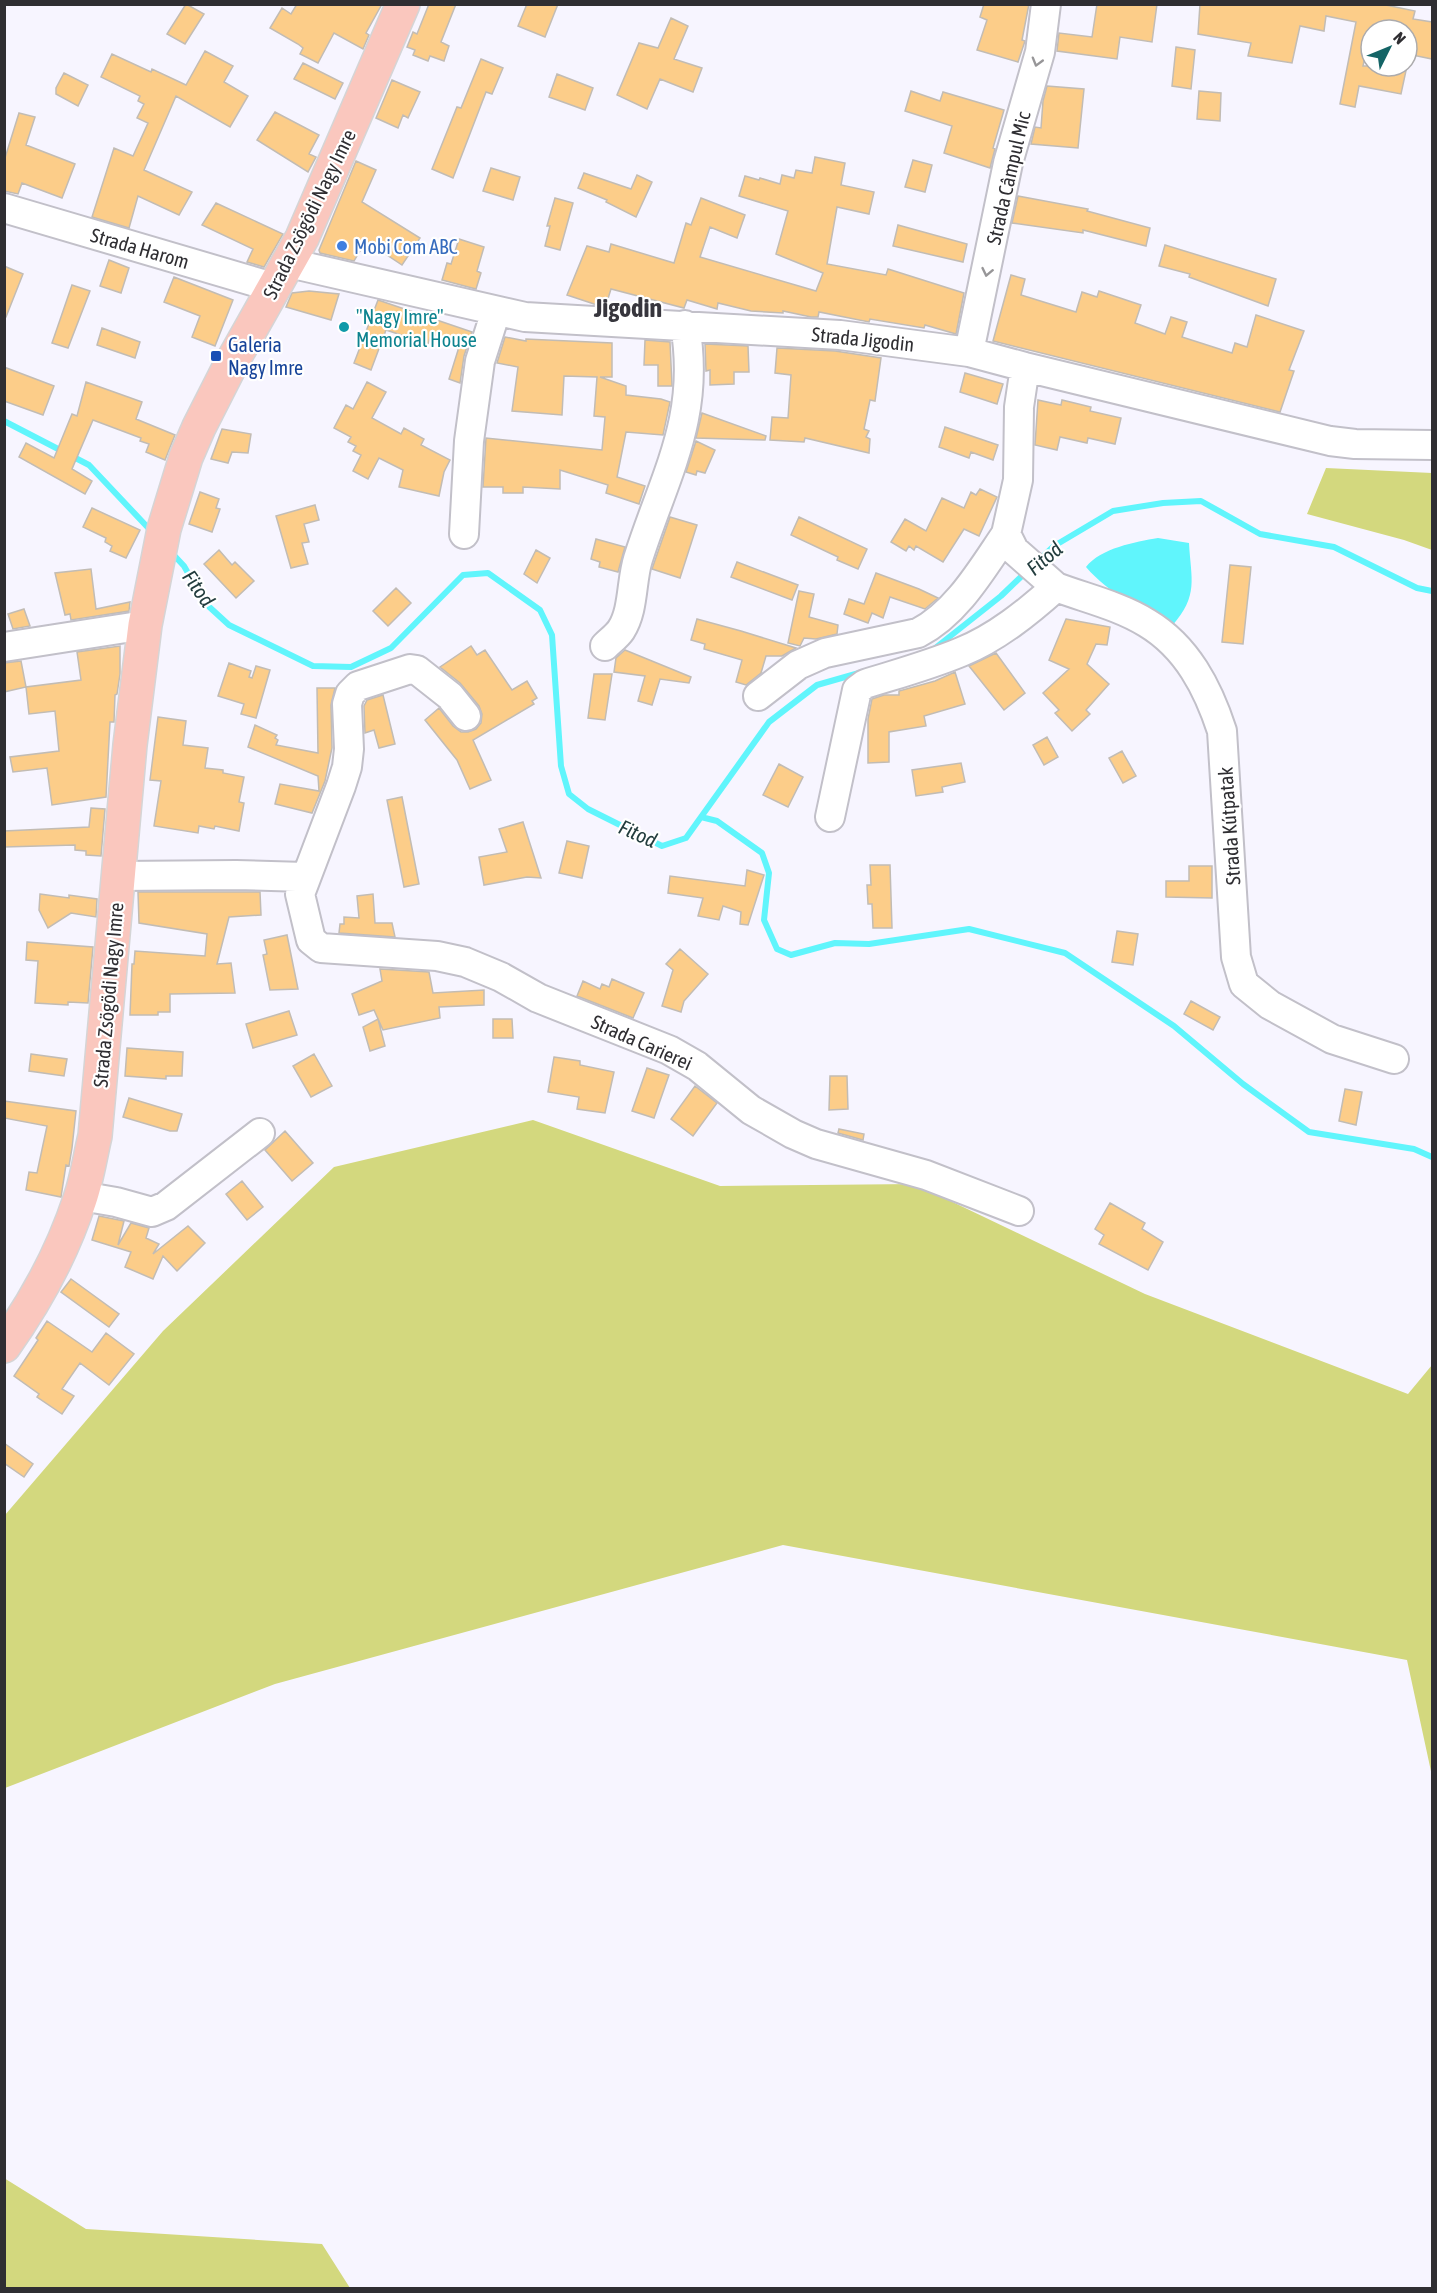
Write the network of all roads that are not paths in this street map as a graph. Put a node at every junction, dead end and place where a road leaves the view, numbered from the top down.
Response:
1 (403, 4) edge
2 (1046, 4) edge
3 (4, 208) edge
4 (282, 275) junction
5 (496, 311) junction
6 (686, 325) junction
7 (969, 352) junction
8 (1025, 367) junction
9 (1432, 445) edge
10 (464, 534) dead end
11 (1010, 542) junction
12 (1051, 583) junction
13 (145, 625) junction
14 (605, 646) dead end
15 (4, 647) edge
16 (758, 696) dead end
17 (466, 716) dead end
18 (830, 817) dead end
19 (119, 876) junction
20 (305, 877) junction
21 (1394, 1059) dead end
22 (260, 1133) dead end
23 (81, 1196) junction
24 (1019, 1211) dead end
25 (4, 1346) edge

1 - 4 main road, Strada Zsögödi Nagy Imre
2 -> 7 street, Strada Câmpul Mic
3 - 4 street, Strada Harom
4 - 5 street, Strada Jigodin
4 - 13 main road, Strada Zsögödi Nagy Imre
5 - 6 street, Strada Jigodin
5 - 10 street
6 - 7 street, Strada Jigodin
6 - 14 street
7 - 8 street, Strada Jigodin
8 - 9 street, Strada Jigodin
8 - 11 street
11 - 12 street, Strada Kútpatak
11 - 16 street
12 - 18 street
12 - 21 street, Strada Kútpatak
13 - 15 street
13 - 19 main road, Strada Zsögödi Nagy Imre
17 - 20 street, Strada Carierei
19 - 20 street
19 - 23 main road, Strada Zsögödi Nagy Imre
20 - 24 street, Strada Carierei
22 - 23 street
23 - 25 main road, Strada Zsögödi Nagy Imre

